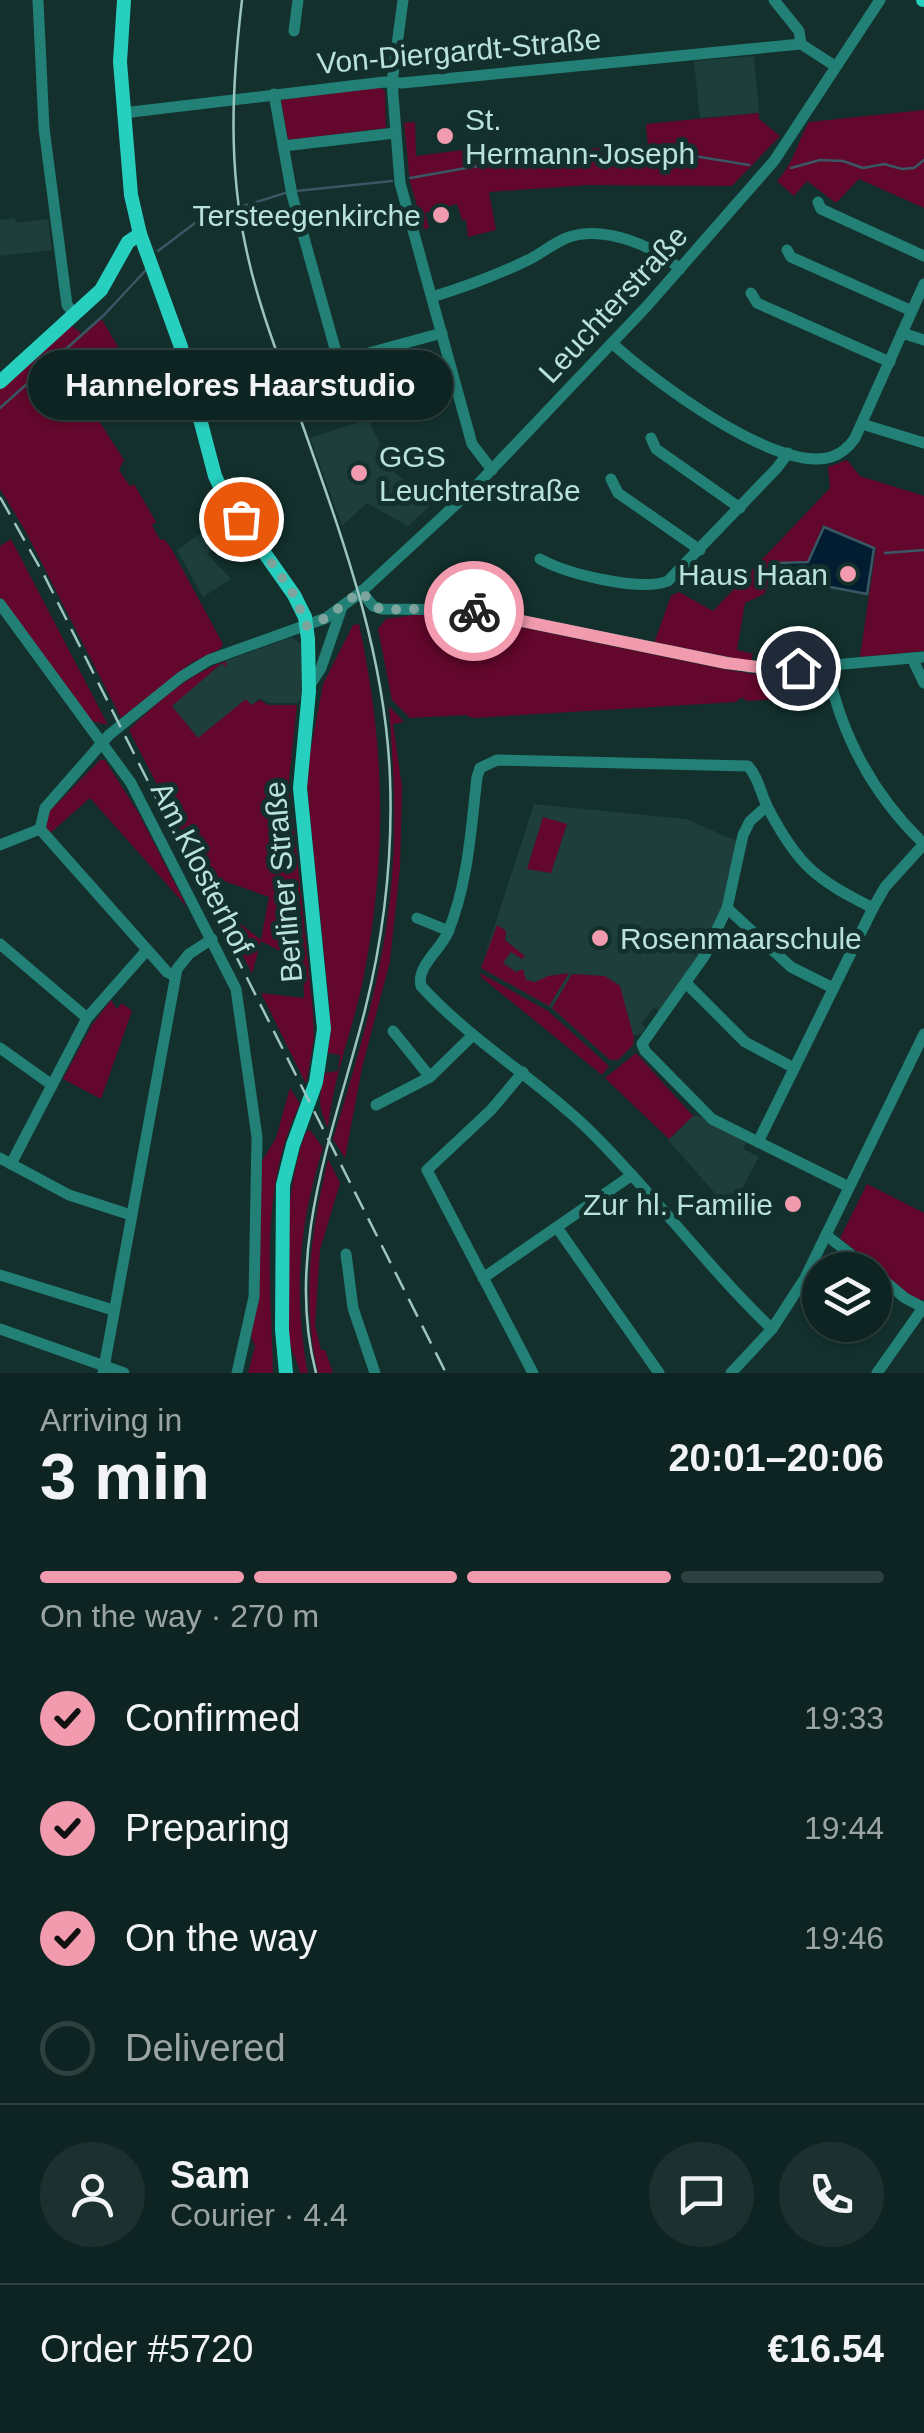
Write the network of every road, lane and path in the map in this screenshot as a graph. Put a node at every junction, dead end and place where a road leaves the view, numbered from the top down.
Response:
1 (38, 0) edge
2 (124, 0) edge
3 (298, 0) edge
4 (402, 0) edge
5 (774, 0) edge
6 (880, 0) edge
7 (294, 30) dead end
8 (800, 44) junction
9 (835, 66) junction
10 (392, 82) junction
11 (274, 94) junction
12 (124, 113) junction
13 (395, 133) junction
14 (283, 146) junction
15 (818, 202) dead end
16 (140, 234) junction
17 (787, 250) dead end
18 (924, 256) edge
19 (680, 269) junction
20 (924, 284) edge
21 (751, 293) dead end
22 (432, 297) junction
23 (912, 311) junction
24 (75, 315) junction
25 (442, 333) junction
26 (902, 333) junction
27 (924, 340) edge
28 (612, 343) junction
29 (890, 362) junction
30 (0, 382) edge
31 (862, 424) junction
32 (651, 438) dead end
33 (924, 443) edge
34 (788, 452) junction
35 (492, 470) junction
36 (611, 478) dead end
37 (740, 508) junction
38 (700, 550) junction
39 (540, 559) dead end
40 (361, 591) junction
41 (0, 604) edge
42 (342, 606) junction
43 (307, 626) junction
44 (918, 657) edge
45 (827, 666) junction
46 (924, 683) edge
47 (310, 685) junction
48 (102, 744) junction
49 (767, 806) junction
50 (40, 829) junction
51 (0, 844) edge
52 (924, 844) edge
53 (726, 908) junction
54 (873, 908) junction
55 (417, 918) dead end
56 (449, 930) junction
57 (212, 939) junction
58 (0, 944) edge
59 (146, 950) junction
60 (175, 976) junction
61 (687, 984) junction
62 (834, 988) junction
63 (87, 1018) junction
64 (392, 1031) dead end
65 (924, 1034) edge
66 (473, 1035) junction
67 (0, 1048) edge
68 (794, 1068) junction
69 (522, 1072) junction
70 (430, 1077) junction
71 (52, 1086) junction
72 (376, 1105) dead end
73 (758, 1142) junction
74 (6, 1161) edge
75 (632, 1175) junction
76 (850, 1187) junction
77 (131, 1216) junction
78 (558, 1229) junction
79 (826, 1235) junction
80 (848, 1252) edge
81 (346, 1254) dead end
82 (0, 1276) edge
83 (482, 1278) junction
84 (892, 1285) edge
85 (924, 1308) edge
86 (112, 1310) junction
87 (0, 1329) edge
88 (772, 1329) junction
89 (103, 1369) edge
90 (124, 1373) edge
91 (237, 1373) edge
92 (286, 1373) edge
93 (375, 1373) edge
94 (533, 1373) edge
95 (659, 1373) edge
96 (731, 1373) edge
97 (878, 1373) edge

1 - 24 street
2 - 12 main road, Berliner Straße
3 - 7 street
4 - 10 street
5 - 8 street
6 - 9 street, Leuchterstraße
8 - 9 street
8 - 10 street, Von-Diergardt-Straße
9 - 19 street, Leuchterstraße
10 - 11 street, Von-Diergardt-Straße
10 - 13 street
11 - 12 street, Von-Diergardt-Straße
11 - 14 street
12 - 16 main road, Berliner Straße
13 - 14 street
13 - 22 street
14 - 25 street
15 - 18 street
16 - 24 main road
16 - 43 main road, Berliner Straße
17 - 23 street
19 - 22 street
19 - 28 street, Leuchterstraße
20 - 23 street
21 - 29 street
22 - 25 street
23 - 26 street
24 - 30 main road
25 - 35 street
26 - 27 street
26 - 29 street
28 - 34 street
28 - 35 street, Leuchterstraße
29 - 31 street
31 - 33 street
31 - 34 street
32 - 37 street
34 - 37 street
35 - 40 street, Leuchterstraße
36 - 38 street
37 - 38 street
38 - 39 street
40 - 42 street, Leuchterstraße
40 - 45 street
41 - 48 street, Am Klosterhof
42 - 43 street, Leuchterstraße
42 - 47 street
43 - 47 main road, Berliner Straße
43 - 48 street, Leuchterstraße
44 - 45 street
44 - 46 street
45 - 52 street
47 - 92 main road, Berliner Straße
48 - 50 street, Leuchterstraße
48 - 57 street, Am Klosterhof
49 - 53 street
49 - 54 street
49 - 56 street
50 - 51 street
50 - 59 street
52 - 54 street
53 - 61 street
53 - 62 street
54 - 62 street
55 - 56 street
56 - 66 street
57 - 60 street
57 - 91 street, Am Klosterhof
58 - 63 street
59 - 60 street
59 - 63 street
60 - 77 street
61 - 68 street
61 - 73 street
62 - 68 street
63 - 71 street
64 - 70 street
65 - 76 street
66 - 69 street
66 - 70 street
67 - 71 street
68 - 73 street
69 - 75 street
69 - 83 street
70 - 72 street
71 - 74 street
73 - 76 street
74 - 77 street
75 - 78 street
75 - 88 street
76 - 79 street
77 - 86 street
78 - 83 street
78 - 95 street
79 - 80 street
79 - 88 street
81 - 93 street
82 - 86 street
83 - 94 street
84 - 85 street
85 - 97 street
86 - 89 street
87 - 89 street
88 - 96 street
89 - 90 street

